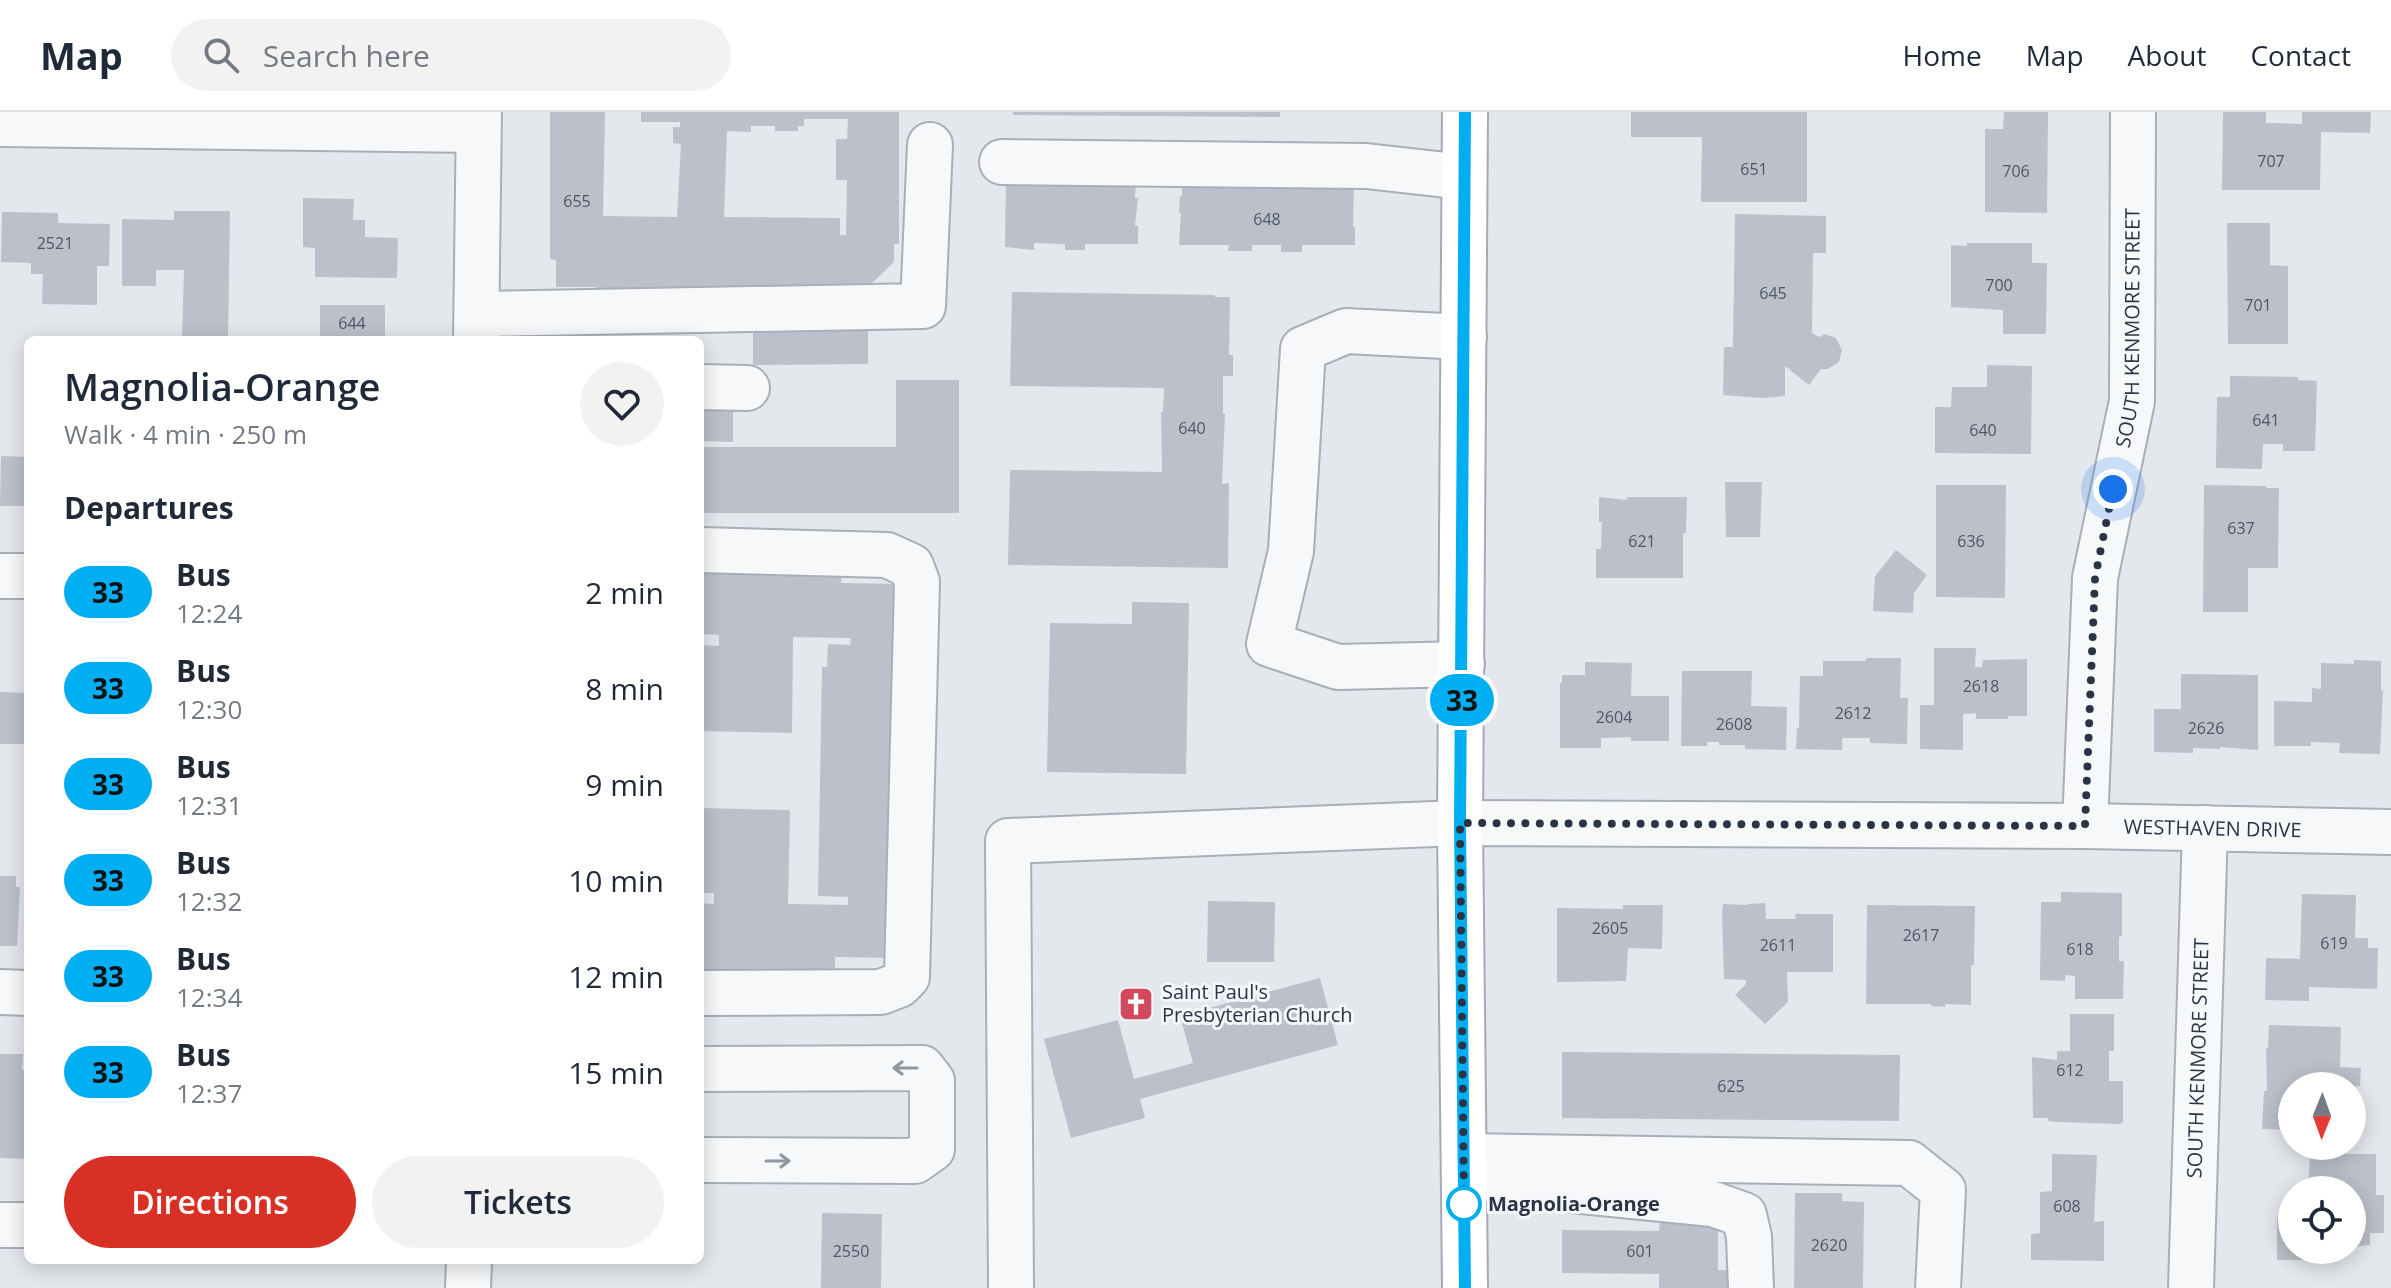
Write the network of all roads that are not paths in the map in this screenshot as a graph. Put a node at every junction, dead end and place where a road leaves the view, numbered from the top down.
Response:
1 (1465, 112) edge
2 (2133, 112) edge
3 (478, 121) edge
4 (0, 124) edge
5 (930, 145) dead end
6 (1002, 162) dead end
7 (1464, 177) junction
8 (476, 327) edge
9 (1464, 337) junction
10 (704, 387) edge
11 (747, 388) dead end
12 (704, 550) edge
13 (0, 576) edge
14 (24, 576) edge
15 (1462, 664) junction
16 (1460, 823) junction
17 (2085, 826) junction
18 (2205, 828) junction
19 (2391, 832) edge
20 (0, 992) edge
21 (24, 993) edge
22 (704, 993) edge
23 (704, 1069) edge
24 (704, 1160) edge
25 (1464, 1168) junction
26 (0, 1225) edge
27 (24, 1225) edge
28 (469, 1264) edge
29 (468, 1288) edge
30 (1011, 1288) edge
31 (1465, 1288) edge
32 (1751, 1288) edge
33 (1938, 1288) edge
34 (2191, 1288) edge

1 - 7 main road
2 - 17 street, SOUTH KENMORE STREET
3 - 4 street
3 - 8 street
5 - 8 street
6 - 7 street
7 - 9 main road
9 - 15 main road
9 - 15 street
10 - 11 street
12 - 22 street
13 - 14 street
15 - 16 main road
16 - 17 street, WESTHAVEN DRIVE
16 - 25 main road
16 - 30 street, WESTHAVEN DRIVE
17 - 18 street, WESTHAVEN DRIVE
18 - 19 street, WESTHAVEN DRIVE
18 - 34 street, SOUTH KENMORE STREET
20 - 21 street
24 -> 23 street
25 - 31 main road
25 - 32 street
25 - 33 street
26 - 27 street
28 - 29 street

